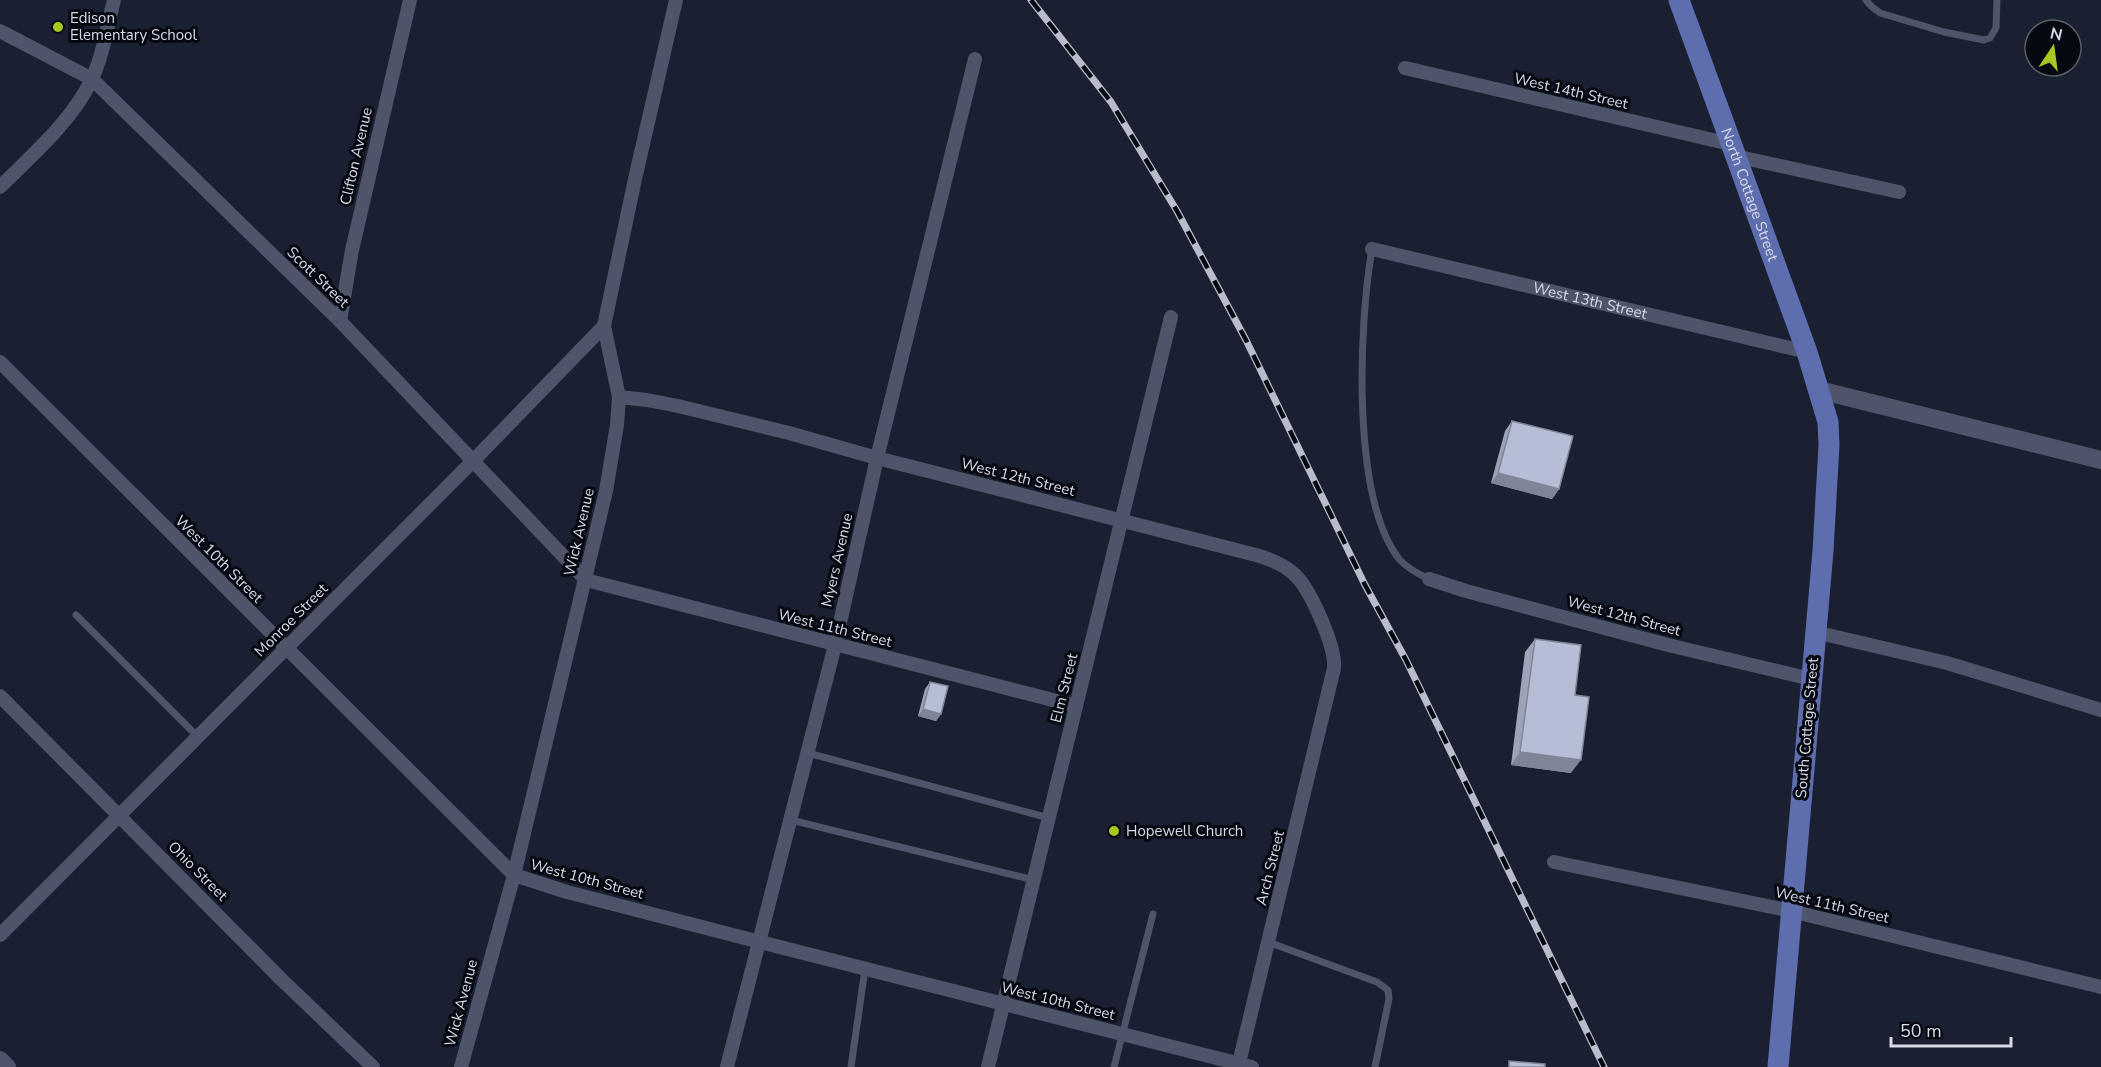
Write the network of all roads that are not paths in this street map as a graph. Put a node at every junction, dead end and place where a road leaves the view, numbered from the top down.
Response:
1 (114, 0) edge
2 (410, 0) edge
3 (676, 0) edge
4 (1679, 0) edge
5 (1866, 0) edge
6 (1997, 0) edge
7 (0, 31) edge
8 (975, 59) dead end
9 (1405, 68) dead end
10 (92, 80) junction
11 (1732, 150) junction
12 (0, 187) edge
13 (1899, 192) dead end
14 (1372, 249) joint
15 (1171, 318) dead end
16 (340, 321) junction
17 (604, 326) junction
18 (1807, 352) junction
19 (0, 362) edge
20 (1820, 390) junction
21 (619, 397) junction
22 (878, 458) junction
23 (2101, 460) edge
24 (472, 462) junction
25 (1122, 521) junction
26 (1429, 579) joint
27 (586, 580) junction
28 (76, 615) dead end
29 (1815, 632) junction
30 (835, 645) junction
31 (285, 649) junction
32 (1333, 678) joint
33 (1811, 679) junction
34 (0, 696) edge
35 (1077, 706) junction
36 (2101, 710) edge
37 (198, 736) junction
38 (808, 753) junction
39 (119, 815) junction
40 (1049, 818) junction
41 (791, 820) junction
42 (1554, 862) dead end
43 (513, 875) junction
44 (1034, 880) junction
45 (1791, 911) junction
46 (1153, 914) dead end
47 (0, 934) edge
48 (760, 942) junction
49 (1268, 942) junction
50 (865, 969) junction
51 (2101, 987) edge
52 (1004, 1004) junction
53 (1122, 1034) junction
54 (0, 1060) edge
55 (1243, 1066) edge
56 (7, 1067) edge
57 (373, 1067) edge
58 (461, 1067) edge
59 (728, 1067) edge
60 (851, 1067) edge
61 (988, 1067) edge
62 (1114, 1067) edge
63 (1375, 1067) edge
64 (1778, 1067) edge

1 - 10 street
2 - 16 street, Clifton Avenue
3 - 17 street, Wick Avenue
4 - 11 main road, North Cottage Street
5 - 6 lane
7 - 10 street, Scott Street
8 - 22 street, Myers Avenue
9 - 11 street, West 14th Street
10 - 12 street
10 - 16 street, Scott Street
11 - 13 street, West 14th Street
11 - 18 main road, North Cottage Street
14 - 18 street, West 13th Street
14 - 26 lane
15 - 25 street, Elm Street
16 - 24 street, Scott Street
17 - 21 street, Wick Avenue
17 - 24 street, Monroe Street
18 - 20 main road, North Cottage Street
19 - 31 street, West 10th Street
20 - 23 main road
20 - 29 main road, South Cottage Street
21 - 22 street, West 12th Street
21 - 27 street, Wick Avenue
22 - 25 street, West 12th Street
22 - 30 street, Myers Avenue
24 - 27 street, Scott Street
24 - 31 street, Monroe Street
25 - 32 street, West 12th Street
25 - 35 street, Elm Street
26 - 33 street, West 12th Street
27 - 30 street, West 11th Street
27 - 43 street, Wick Avenue
28 - 37 lane
29 - 33 main road, South Cottage Street
29 - 36 street
30 - 35 street, West 11th Street
30 - 38 street, Myers Avenue
31 - 37 street, Monroe Street
31 - 43 street, West 10th Street
32 - 49 street, Arch Street
33 - 45 main road, South Cottage Street
34 - 39 street, Ohio Street
35 - 40 street, Elm Street
37 - 39 street, Monroe Street
38 - 40 lane
38 - 41 street, Myers Avenue
39 - 47 street, Monroe Street
39 - 57 street, Ohio Street
40 - 44 street, Elm Street
41 - 44 lane
41 - 48 street, Myers Avenue
42 - 45 street, West 11th Street
43 - 48 street, West 10th Street
43 - 58 street, Wick Avenue
44 - 52 street, Elm Street
45 - 51 street, West 11th Street
45 - 64 main road, South Cottage Street
46 - 53 lane
48 - 50 street, West 10th Street
48 - 59 street, Myers Avenue
49 - 55 street, Arch Street
49 - 63 lane
50 - 52 street, West 10th Street
50 - 60 lane
52 - 53 street, West 10th Street
52 - 61 street, Elm Street
53 - 55 street, West 10th Street
53 - 62 lane
54 - 56 main road

